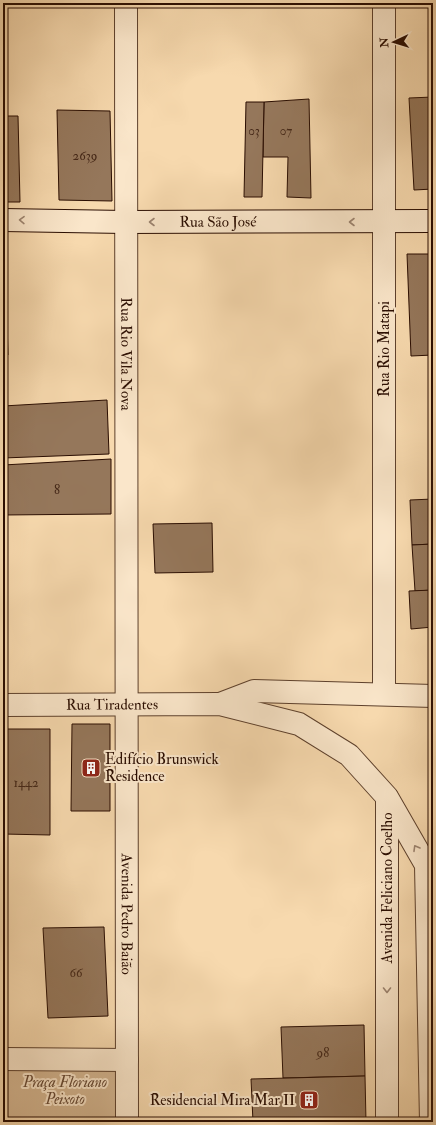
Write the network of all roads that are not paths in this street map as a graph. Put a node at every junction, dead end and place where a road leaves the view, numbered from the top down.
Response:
1 (126, 3) edge
2 (384, 3) edge
3 (3, 220) edge
4 (384, 221) junction
5 (433, 221) edge
6 (125, 222) junction
7 (384, 694) junction
8 (433, 696) edge
9 (220, 704) junction
10 (3, 705) edge
11 (126, 705) junction
12 (387, 797) junction
13 (3, 1059) edge
14 (127, 1060) junction
15 (127, 1122) edge
16 (387, 1122) edge
17 (431, 1122) edge

1 - 6 street, Rua Rio Vila Nova
2 - 4 street, Rua Rio Matapi
6 -> 3 street, Rua São José
4 - 5 street, Rua São José
4 -> 6 street, Rua São José
4 - 7 street, Rua Rio Matapi
6 - 11 street, Rua Rio Vila Nova
7 - 8 street, Rua Tiradentes
7 - 9 street, Rua Tiradentes
9 - 11 street, Rua Tiradentes
9 - 12 street, Rua Tiradentes
10 - 11 street, Rua Tiradentes
11 - 14 street, Avenida Pedro Baião
12 -> 16 street, Avenida Feliciano Coelho
17 -> 12 street, Avenida Feliciano Coelho
13 - 14 street
14 - 15 street, Avenida Pedro Baião

